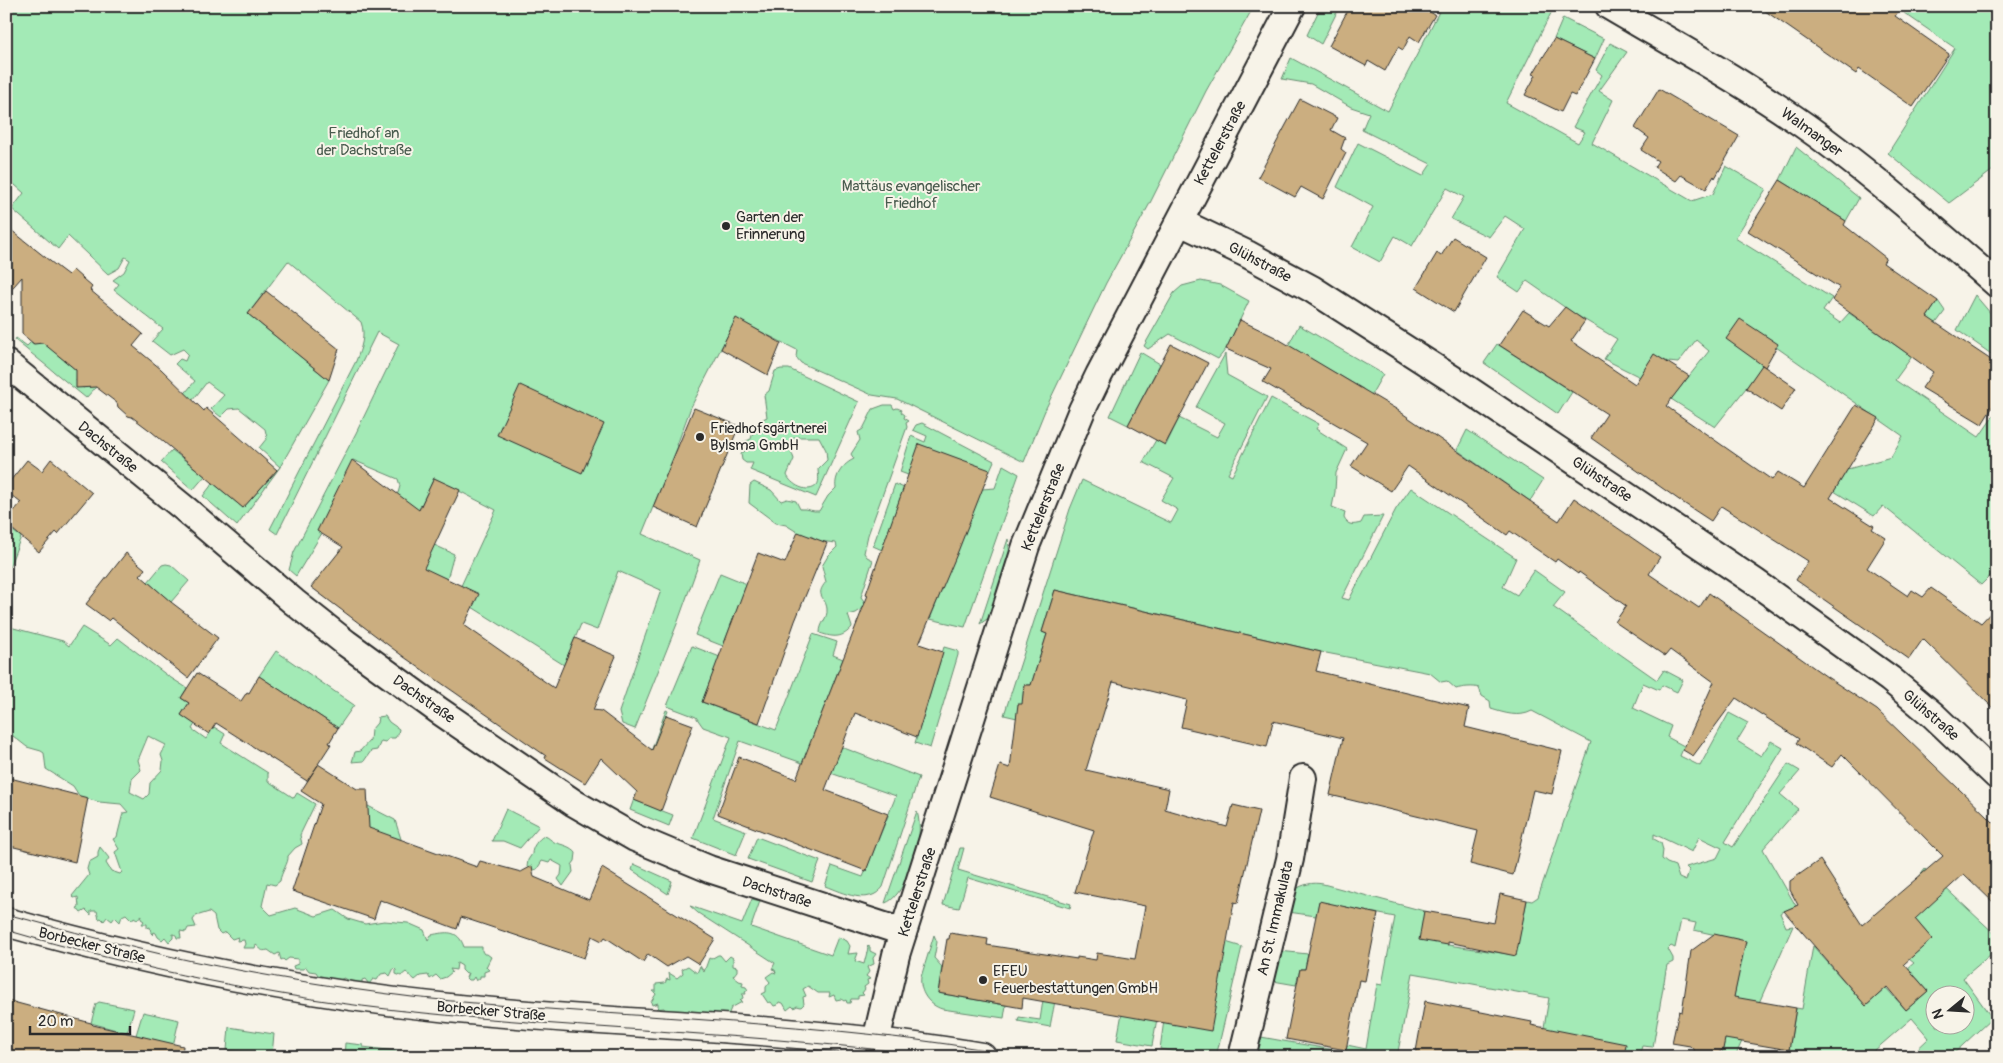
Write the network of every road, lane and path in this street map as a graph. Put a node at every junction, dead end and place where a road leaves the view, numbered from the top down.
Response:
1 (1292, 6) edge
2 (1609, 6) edge
3 (1180, 222) junction
4 (1997, 284) edge
5 (6, 363) edge
6 (1997, 776) edge
7 (1303, 778) dead end
8 (6, 922) edge
9 (903, 932) junction
10 (876, 1041) junction
11 (982, 1057) edge
12 (1242, 1057) edge

1 - 3 street, Kettelerstraße
2 - 4 street, Walmanger
3 - 6 street, Glühstraße
3 - 9 street, Kettelerstraße
5 - 9 street, Dachstraße
7 - 12 street, An St. Immakulata
8 - 10 street, Borbecker Straße
9 - 10 street, Kettelerstraße
10 - 11 street, Borbecker Straße

